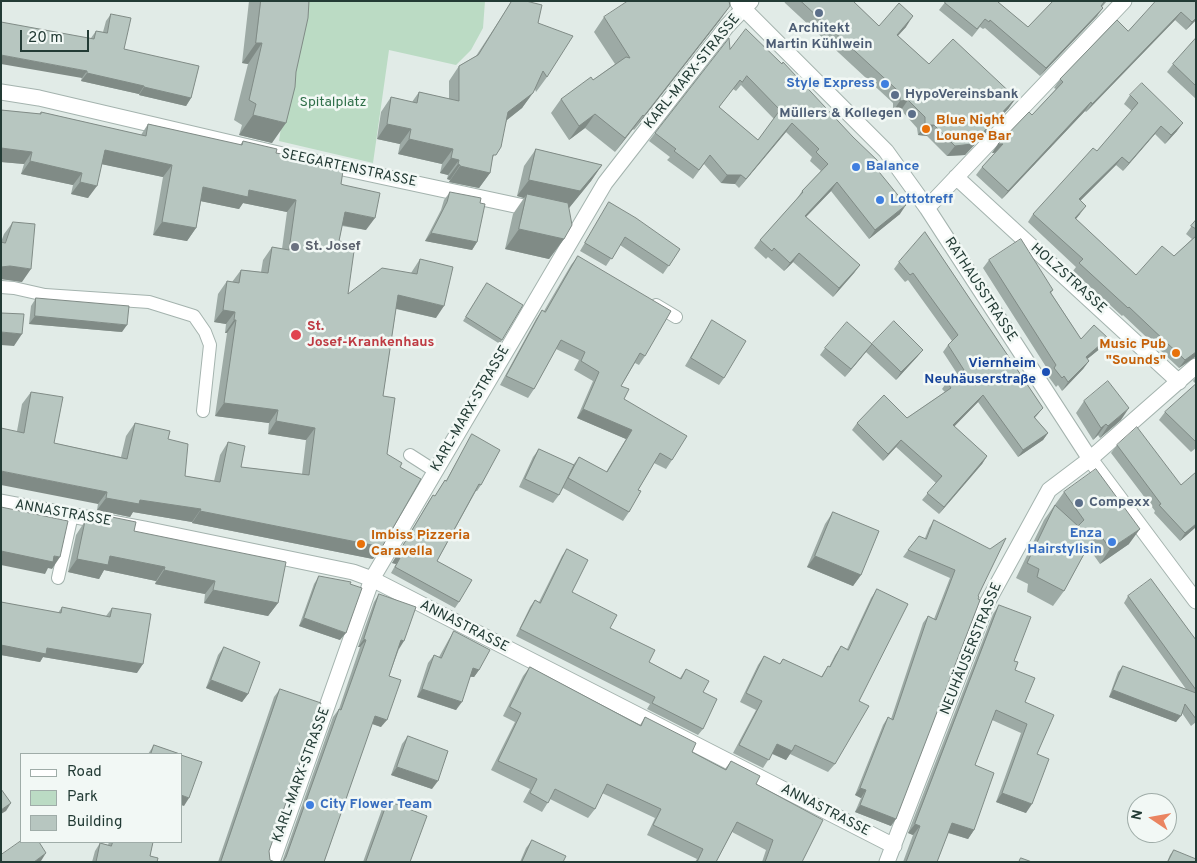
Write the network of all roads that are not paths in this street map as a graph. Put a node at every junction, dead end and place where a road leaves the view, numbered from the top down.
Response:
1 (1124, 1) edge
2 (744, 4) edge
3 (1, 92) edge
4 (956, 178) junction
5 (927, 208) junction
6 (580, 224) junction
7 (1, 287) edge
8 (644, 298) edge
9 (676, 317) dead end
10 (1196, 366) edge
11 (1179, 382) junction
12 (203, 411) dead end
13 (410, 455) dead end
14 (1090, 459) junction
15 (435, 471) junction
16 (1, 502) edge
17 (72, 515) junction
18 (58, 578) dead end
19 (372, 579) junction
20 (1196, 601) edge
21 (894, 846) junction
22 (272, 862) edge
23 (888, 862) edge

1 - 4 street
2 - 5 street, RATHAUSSTRASSE
2 - 6 street, KARL-MARX-STRASSE
3 - 6 street, SEEGARTENSTRASSE
4 - 5 street
4 - 11 street, HOLZSTRASSE
5 - 14 street, RATHAUSSTRASSE
6 - 15 street, KARL-MARX-STRASSE
7 - 12 lane
8 - 9 lane
10 - 11 street
11 - 14 street
13 - 15 lane
14 - 20 street, RATHAUSSTRASSE
14 - 21 street, NEUHÄUSERSTRASSE
15 - 19 street, KARL-MARX-STRASSE
16 - 17 street, ANNASTRASSE
17 - 18 lane
17 - 19 street, ANNASTRASSE
19 - 21 street, ANNASTRASSE
19 - 22 street, KARL-MARX-STRASSE
21 - 23 street, NEUHÄUSERSTRASSE

